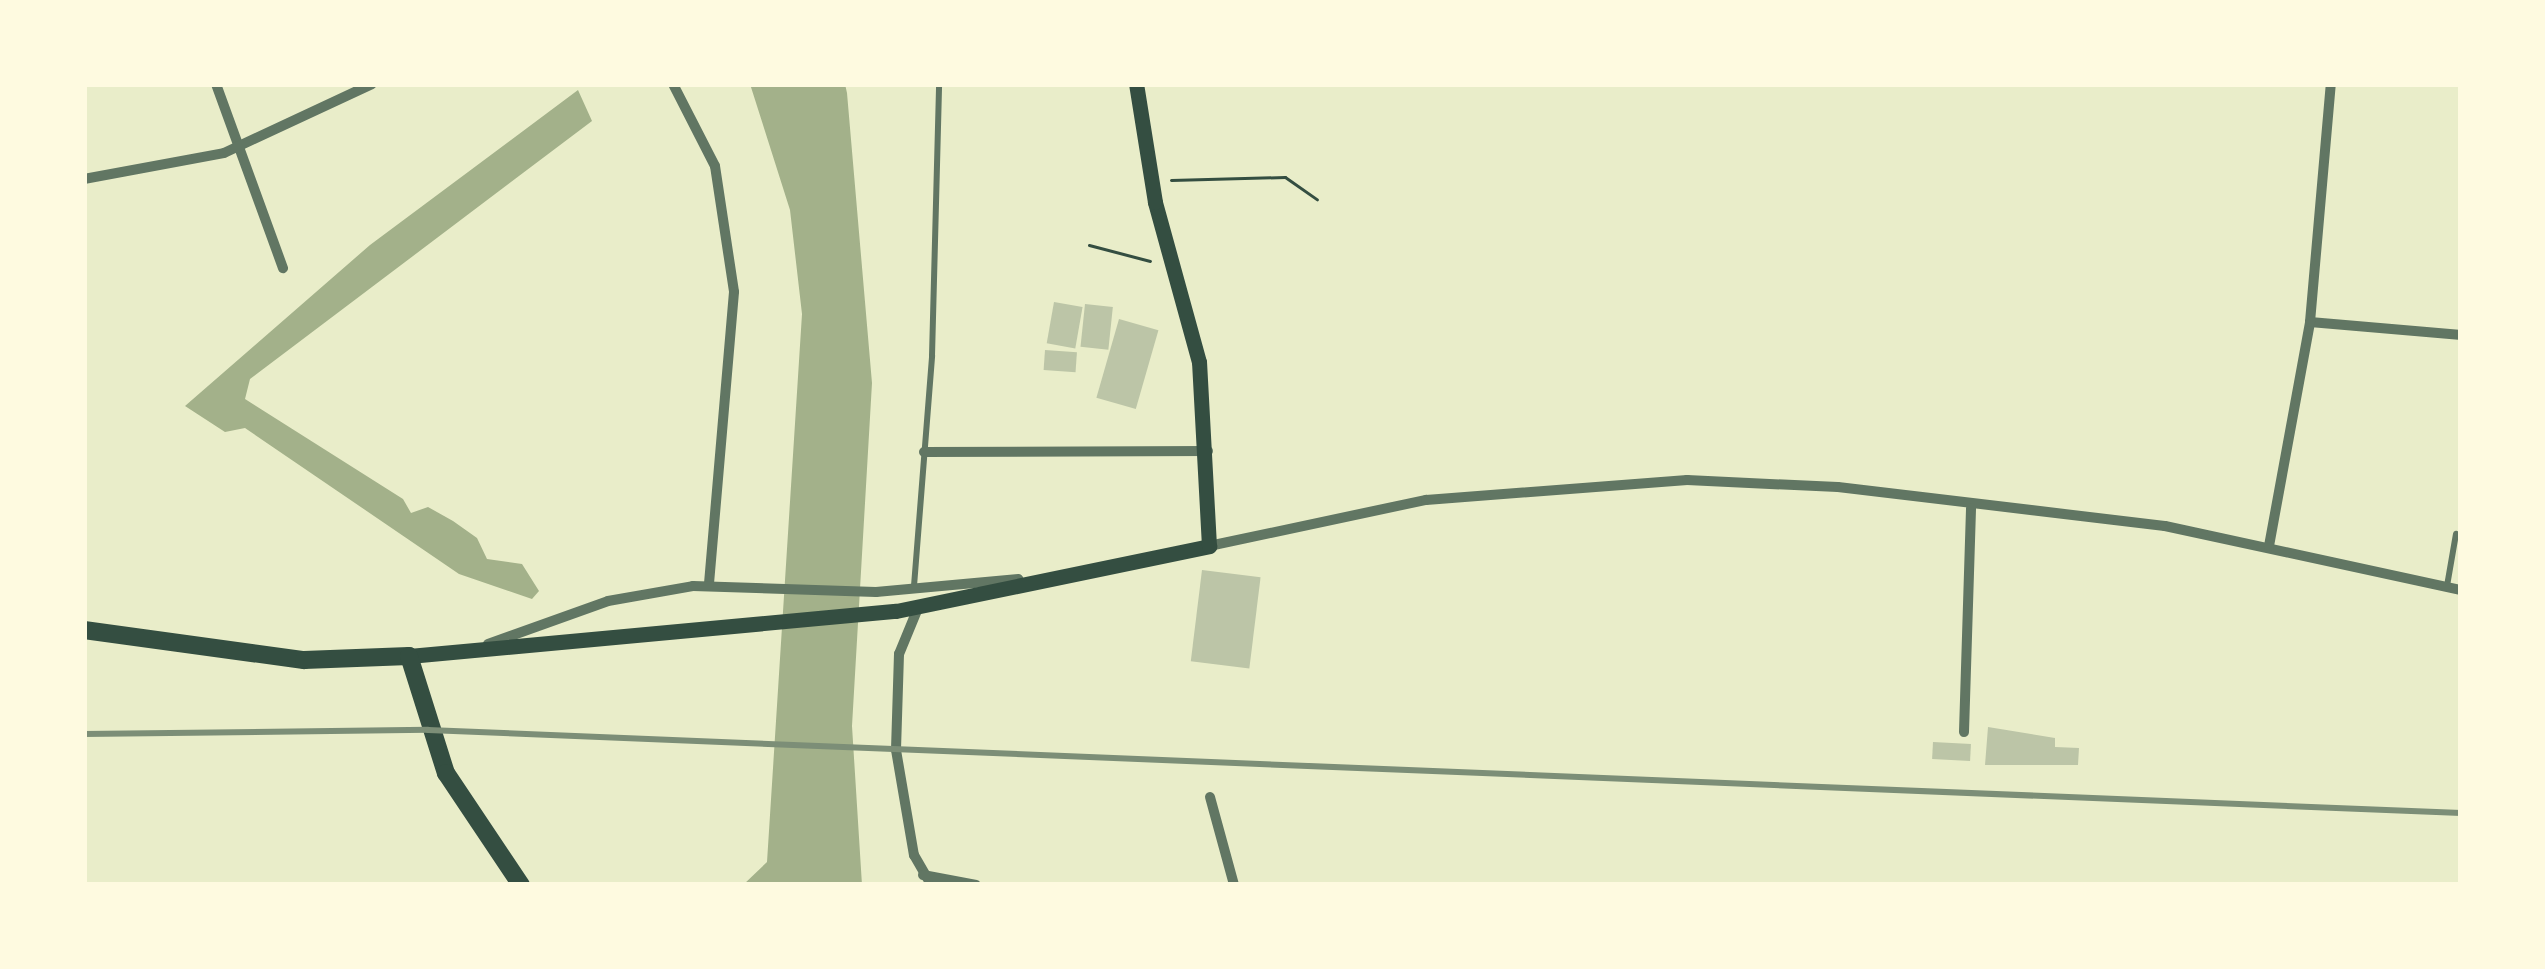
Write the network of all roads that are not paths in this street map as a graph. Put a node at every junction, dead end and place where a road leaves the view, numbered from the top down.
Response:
1 (216, 84) edge
2 (372, 84) edge
3 (673, 84) edge
4 (939, 84) edge
5 (1136, 84) edge
6 (2331, 84) edge
7 (238, 146) junction
8 (84, 179) edge
9 (283, 268) dead end
10 (2311, 322) junction
11 (2461, 335) edge
12 (1208, 451) junction
13 (924, 452) junction
14 (1971, 508) junction
15 (2456, 534) dead end
16 (1209, 546) junction
17 (2269, 546) junction
18 (1092, 570) junction
19 (709, 586) junction
20 (2447, 586) junction
21 (914, 589) junction
22 (2461, 590) edge
23 (919, 608) junction
24 (84, 630) edge
25 (473, 651) junction
26 (409, 656) junction
27 (1964, 732) dead end
28 (1210, 796) dead end
29 (927, 880) edge
30 (520, 885) edge
31 (976, 885) edge
32 (1234, 885) edge

1 - 7 street
2 - 7 street
3 - 19 street
4 - 13 lane
5 - 12 main road
6 - 10 street
7 - 8 street
7 - 9 street
10 - 11 street
10 - 17 street
12 - 13 street
12 - 16 main road
13 - 21 lane
14 - 16 street
14 - 17 street
14 - 27 street
15 - 20 lane
16 - 18 main road
17 - 20 street
18 - 21 street
18 - 23 main road
19 - 21 street
19 - 25 street
20 - 22 street
23 - 25 main road
23 - 29 street
24 - 26 main road
25 - 26 main road
26 - 30 main road
28 - 32 street
29 - 31 street

